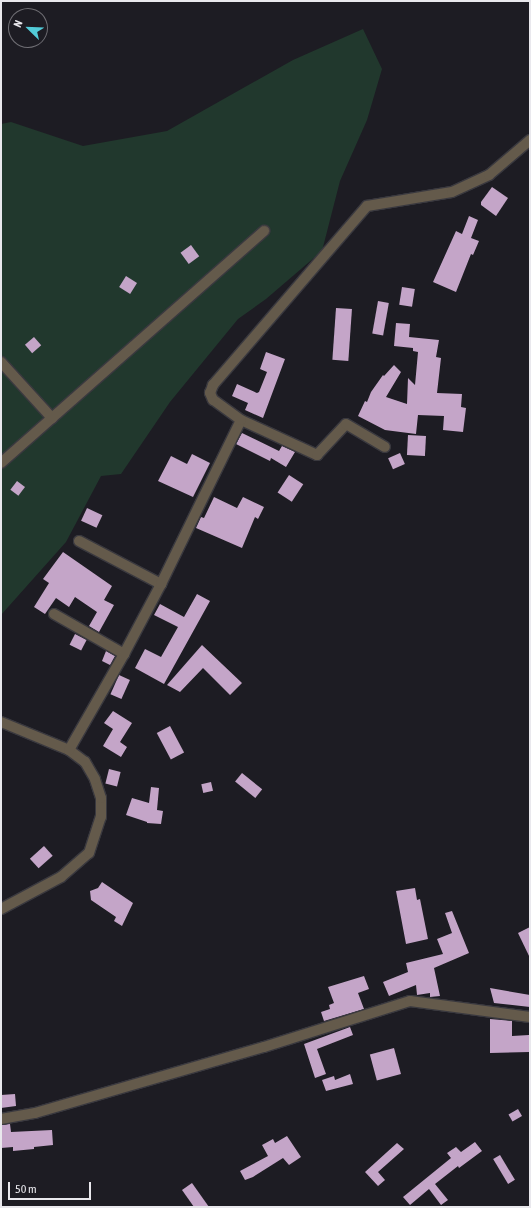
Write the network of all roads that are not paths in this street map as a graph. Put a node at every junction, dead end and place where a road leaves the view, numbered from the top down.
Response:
1 (530, 140) edge
2 (264, 231) dead end
3 (1, 362) edge
4 (52, 418) junction
5 (240, 420) junction
6 (386, 448) dead end
7 (1, 463) edge
8 (79, 541) dead end
9 (160, 584) junction
10 (54, 614) dead end
11 (124, 654) junction
12 (1, 722) edge
13 (69, 750) junction
14 (1, 909) edge
15 (530, 1017) edge
16 (1, 1119) edge

1 - 5 street
2 - 4 street
3 - 4 street
4 - 7 street
5 - 6 street
5 - 9 street
8 - 9 street
9 - 11 street
10 - 11 street
11 - 13 street
12 - 13 street
13 - 14 street
15 - 16 street

